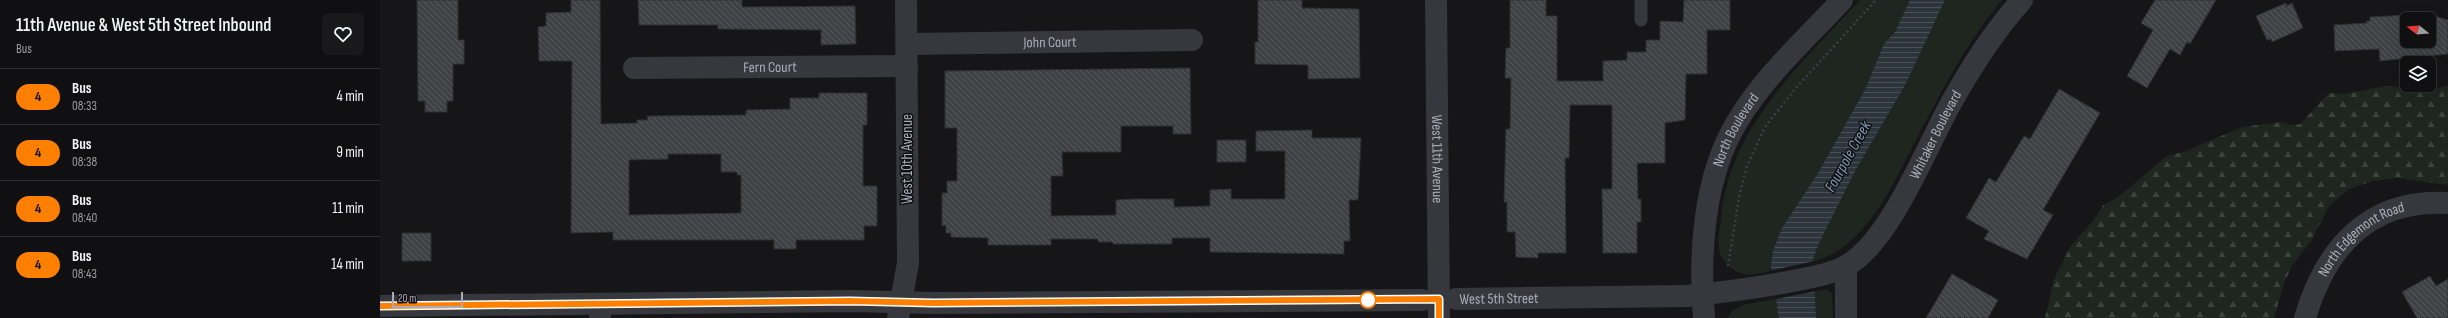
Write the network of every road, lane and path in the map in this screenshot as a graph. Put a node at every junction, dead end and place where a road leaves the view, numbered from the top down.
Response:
1 (906, 0) edge
2 (1436, 0) edge
3 (1641, 0) edge
4 (1842, 0) edge
5 (1876, 0) edge
6 (2022, 0) edge
7 (1641, 20) dead end
8 (1192, 40) dead end
9 (907, 44) junction
10 (907, 66) junction
11 (634, 68) dead end
12 (2448, 203) edge
13 (1728, 266) dead end
14 (1846, 266) junction
15 (1695, 295) junction
16 (1439, 304) edge
17 (380, 306) edge
18 (899, 310) edge
19 (600, 311) edge
20 (1704, 318) edge
21 (1846, 318) edge
22 (2306, 318) edge

1 - 9 street, West 10th Avenue
2 - 16 street, West 11th Avenue
3 - 7 lane
4 - 15 street, North Boulevard
5 - 13 path
6 - 14 street, Whitaker Boulevard
8 - 9 street, John Court
9 - 10 street, West 10th Avenue
10 - 11 street, Fern Court
10 - 18 street, West 10th Avenue
12 - 22 street, North Edgemont Road
14 - 15 street, West 5th Street
14 - 21 street
15 - 16 street, West 5th Street
15 - 20 street, North Boulevard
16 - 18 street, West 5th Street
17 - 19 street, West 5th Street
18 - 19 street, West 5th Street

